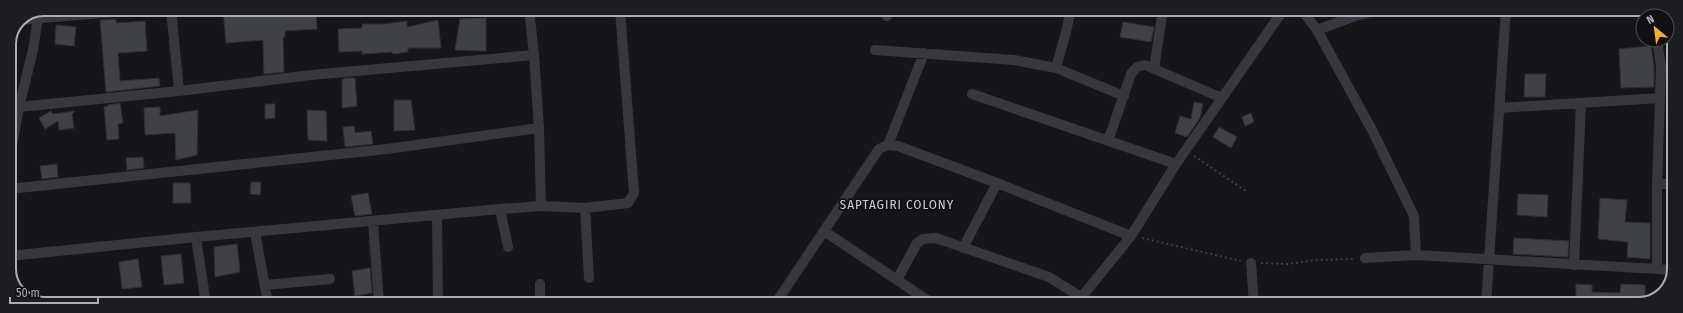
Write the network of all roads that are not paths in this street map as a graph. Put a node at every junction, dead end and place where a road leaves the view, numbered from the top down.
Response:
1 (172, 16) edge
2 (530, 16) edge
3 (621, 16) edge
4 (1069, 16) edge
5 (1162, 16) edge
6 (1279, 16) edge
7 (1306, 16) edge
8 (1355, 16) edge
9 (1506, 16) edge
10 (38, 17) edge
11 (1317, 30) junction
12 (1658, 48) edge
13 (874, 50) dead end
14 (924, 54) junction
15 (534, 55) junction
16 (1056, 68) junction
17 (1154, 69) junction
18 (179, 91) junction
19 (972, 94) dead end
20 (1124, 96) junction
21 (1222, 98) junction
22 (1660, 98) junction
23 (16, 102) edge
24 (1581, 103) junction
25 (16, 108) edge
26 (1499, 108) junction
27 (539, 128) junction
28 (1108, 141) junction
29 (888, 145) junction
30 (1176, 164) junction
31 (997, 183) junction
32 (1656, 184) junction
33 (1667, 184) edge
34 (16, 188) edge
35 (541, 206) junction
36 (584, 208) junction
37 (500, 209) junction
38 (437, 216) junction
39 (373, 221) junction
40 (824, 231) junction
41 (255, 232) junction
42 (1131, 236) junction
43 (196, 237) junction
44 (508, 247) dead end
45 (963, 248) junction
46 (16, 255) edge
47 (1416, 255) junction
48 (1365, 258) road end
49 (1489, 260) junction
50 (1251, 263) road end
51 (1574, 265) junction
52 (1657, 269) junction
53 (1667, 270) edge
54 (589, 278) dead end
55 (330, 279) dead end
56 (897, 280) junction
57 (540, 284) dead end
58 (265, 285) junction
59 (205, 297) edge
60 (267, 297) edge
61 (378, 297) edge
62 (438, 297) edge
63 (540, 297) edge
64 (781, 297) edge
65 (922, 297) edge
66 (1074, 297) edge
67 (1080, 297) edge
68 (1253, 297) edge
69 (1486, 297) edge

1 - 18 street
2 - 15 street
3 - 36 street
4 - 16 street
5 - 17 street
6 - 21 street
7 - 11 street
8 - 11 street
9 - 26 street
10 - 23 street
11 - 47 street
12 - 22 street
13 - 14 street
14 - 16 street
14 - 29 street
15 - 18 street
15 - 27 street
16 - 20 street
17 - 20 street
17 - 21 street
18 - 25 street
19 - 28 street
20 - 28 street
21 - 30 street
22 - 24 street
22 - 32 street
24 - 26 street
24 - 51 street
26 - 49 street
27 - 34 street
27 - 35 street
28 - 30 street
29 - 31 street
29 - 40 street
30 - 42 street
31 - 42 street
31 - 45 street
32 - 33 street
32 - 52 street
35 - 36 street
35 - 37 street
36 - 54 street
37 - 38 street
37 - 44 street
38 - 39 street
38 - 62 street
39 - 41 street
39 - 61 street
40 - 56 street
40 - 64 street
41 - 43 street
41 - 58 street
42 - 67 street
43 - 46 street
43 - 59 street
45 - 56 street
45 - 66 street
47 - 48 street
47 - 49 street
49 - 51 street
49 - 69 street
50 - 68 street
51 - 52 street
52 - 53 street
55 - 58 street
56 - 65 street
57 - 63 street
58 - 60 street

